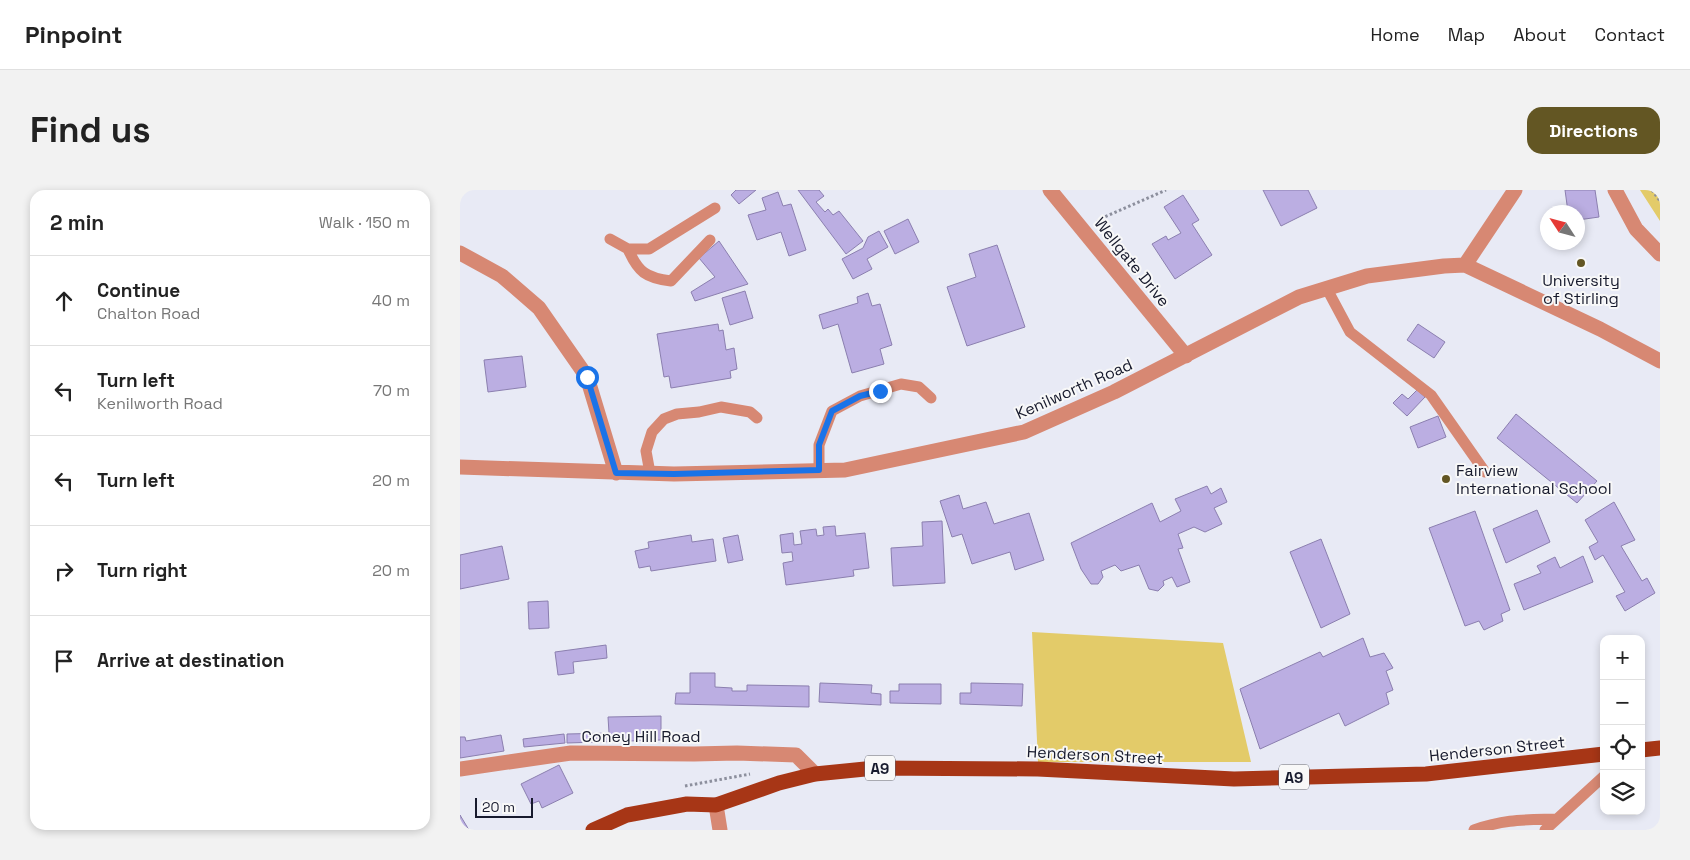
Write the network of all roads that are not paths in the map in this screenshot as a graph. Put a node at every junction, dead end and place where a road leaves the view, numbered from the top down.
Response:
1 (1050, 190) edge
2 (1515, 190) edge
3 (1615, 190) edge
4 (714, 208) dead end
5 (610, 238) dead end
6 (710, 240) dead end
7 (628, 249) junction
8 (460, 253) edge
9 (1660, 254) edge
10 (1465, 265) junction
11 (1327, 289) junction
12 (1186, 356) junction
13 (1660, 361) edge
14 (931, 398) dead end
15 (757, 418) dead end
16 (460, 467) edge
17 (819, 470) junction
18 (1485, 472) dead end
19 (616, 473) junction
20 (650, 474) junction
21 (1660, 749) edge
22 (1645, 751) edge
23 (1600, 754) edge
24 (460, 770) edge
25 (815, 774) junction
26 (1600, 780) edge
27 (716, 805) junction
28 (1556, 819) junction
29 (593, 830) edge
30 (720, 830) edge
31 (1474, 830) edge
32 (1545, 830) edge

1 - 12 street, Wellgate Drive
2 - 10 street
3 - 9 street
4 - 7 lane
5 - 7 lane
6 - 7 lane
8 - 19 street
10 - 11 street, Kenilworth Road
10 - 13 street, Kenilworth Road
11 - 12 street, Kenilworth Road
11 - 18 lane
12 - 17 street, Kenilworth Road
14 - 17 lane
15 - 20 lane
16 - 19 street, Kenilworth Road
17 - 20 street, Kenilworth Road
19 - 20 street, Kenilworth Road
21 - 22 main road
23 - 25 main road, Henderson Street / A9
24 - 25 street, Coney Hill Road
25 - 27 main road, Henderson Street / A9
26 - 28 lane
27 - 29 main road, Henderson Street / A9
27 - 30 street
28 - 31 lane
28 - 32 lane

